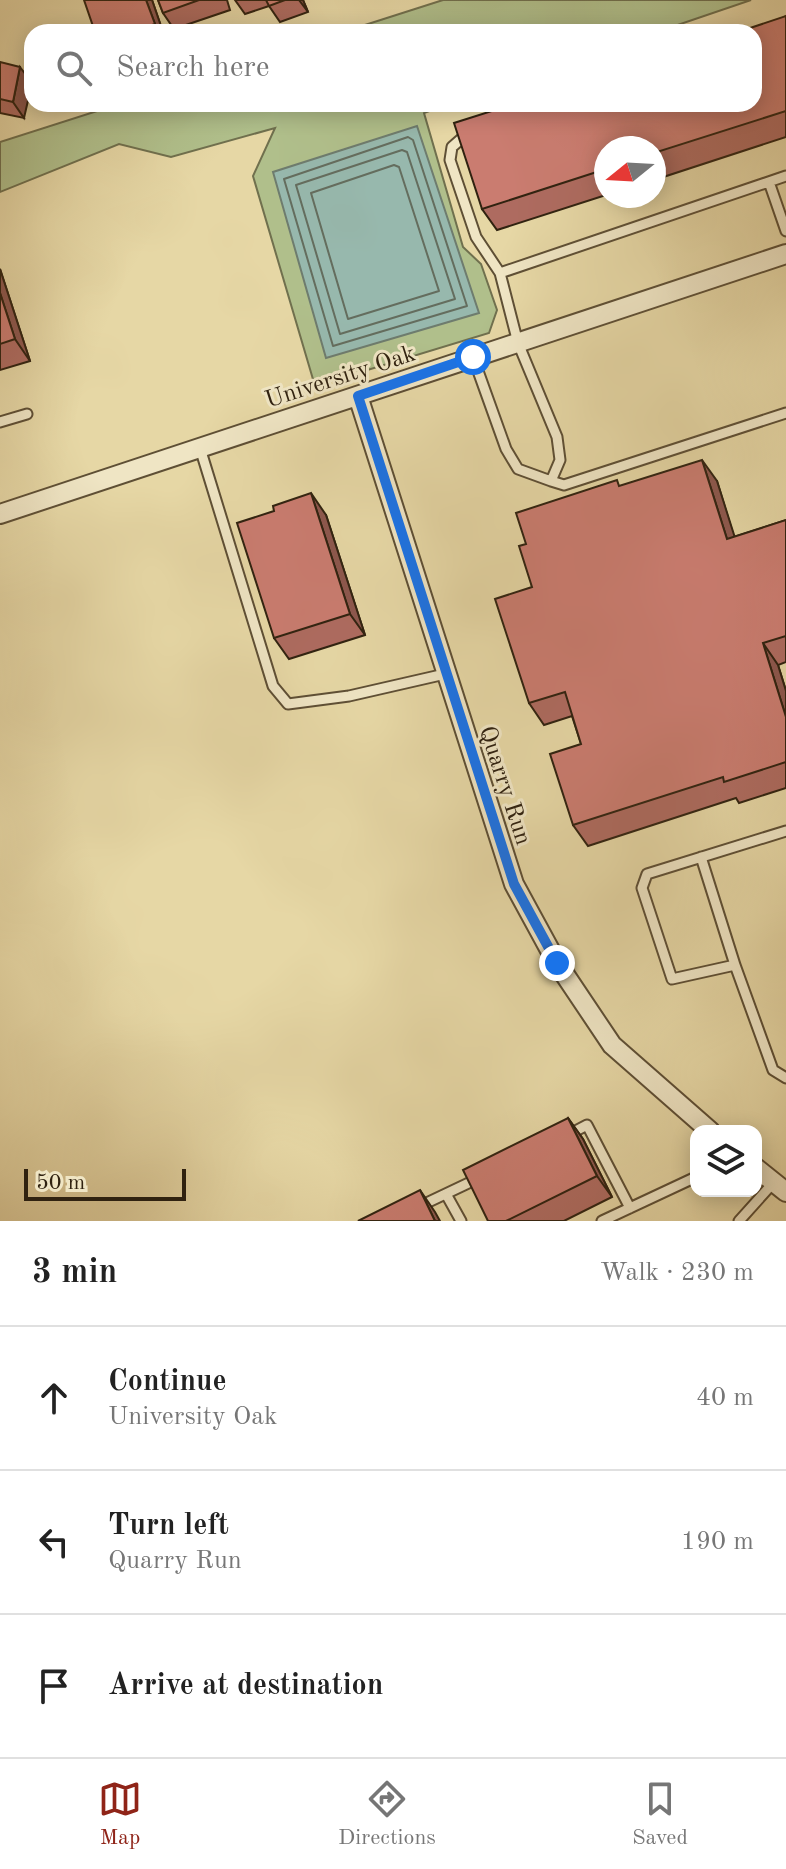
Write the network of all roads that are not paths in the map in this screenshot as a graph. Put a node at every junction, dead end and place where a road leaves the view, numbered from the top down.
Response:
1 (476, 130) edge
2 (786, 176) edge
3 (769, 182) junction
4 (786, 231) edge
5 (786, 254) edge
6 (500, 273) junction
7 (518, 343) junction
8 (473, 357) junction
9 (358, 396) junction
10 (786, 413) edge
11 (27, 414) dead end
12 (0, 422) edge
13 (200, 448) junction
14 (551, 481) junction
15 (0, 514) edge
16 (445, 674) junction
17 (786, 831) edge
18 (701, 857) junction
19 (735, 965) junction
20 (786, 1078) edge
21 (703, 1125) edge
22 (559, 1139) edge
23 (488, 1173) edge
24 (762, 1173) edge
25 (690, 1180) edge
26 (780, 1187) edge
27 (446, 1194) junction
28 (630, 1208) junction
29 (404, 1214) edge
30 (461, 1221) edge
31 (602, 1221) edge
32 (739, 1221) edge

1 - 6 lane
2 - 3 lane
3 - 4 lane
3 - 6 lane
5 - 7 street, University Oak
6 - 7 lane
7 - 8 street, University Oak
7 - 14 lane
8 - 9 street, University Oak
8 - 14 lane
9 - 13 street, University Oak
9 - 16 street, Quarry Run
10 - 14 lane
11 - 12 lane
13 - 15 street, University Oak
13 - 16 lane
16 - 21 street, Quarry Run
17 - 18 lane
18 - 19 lane
18 - 19 lane
19 - 20 lane
22 - 28 lane
23 - 27 lane
24 - 26 street
25 - 28 lane
26 - 32 lane
27 - 29 lane
27 - 30 lane
28 - 31 lane

